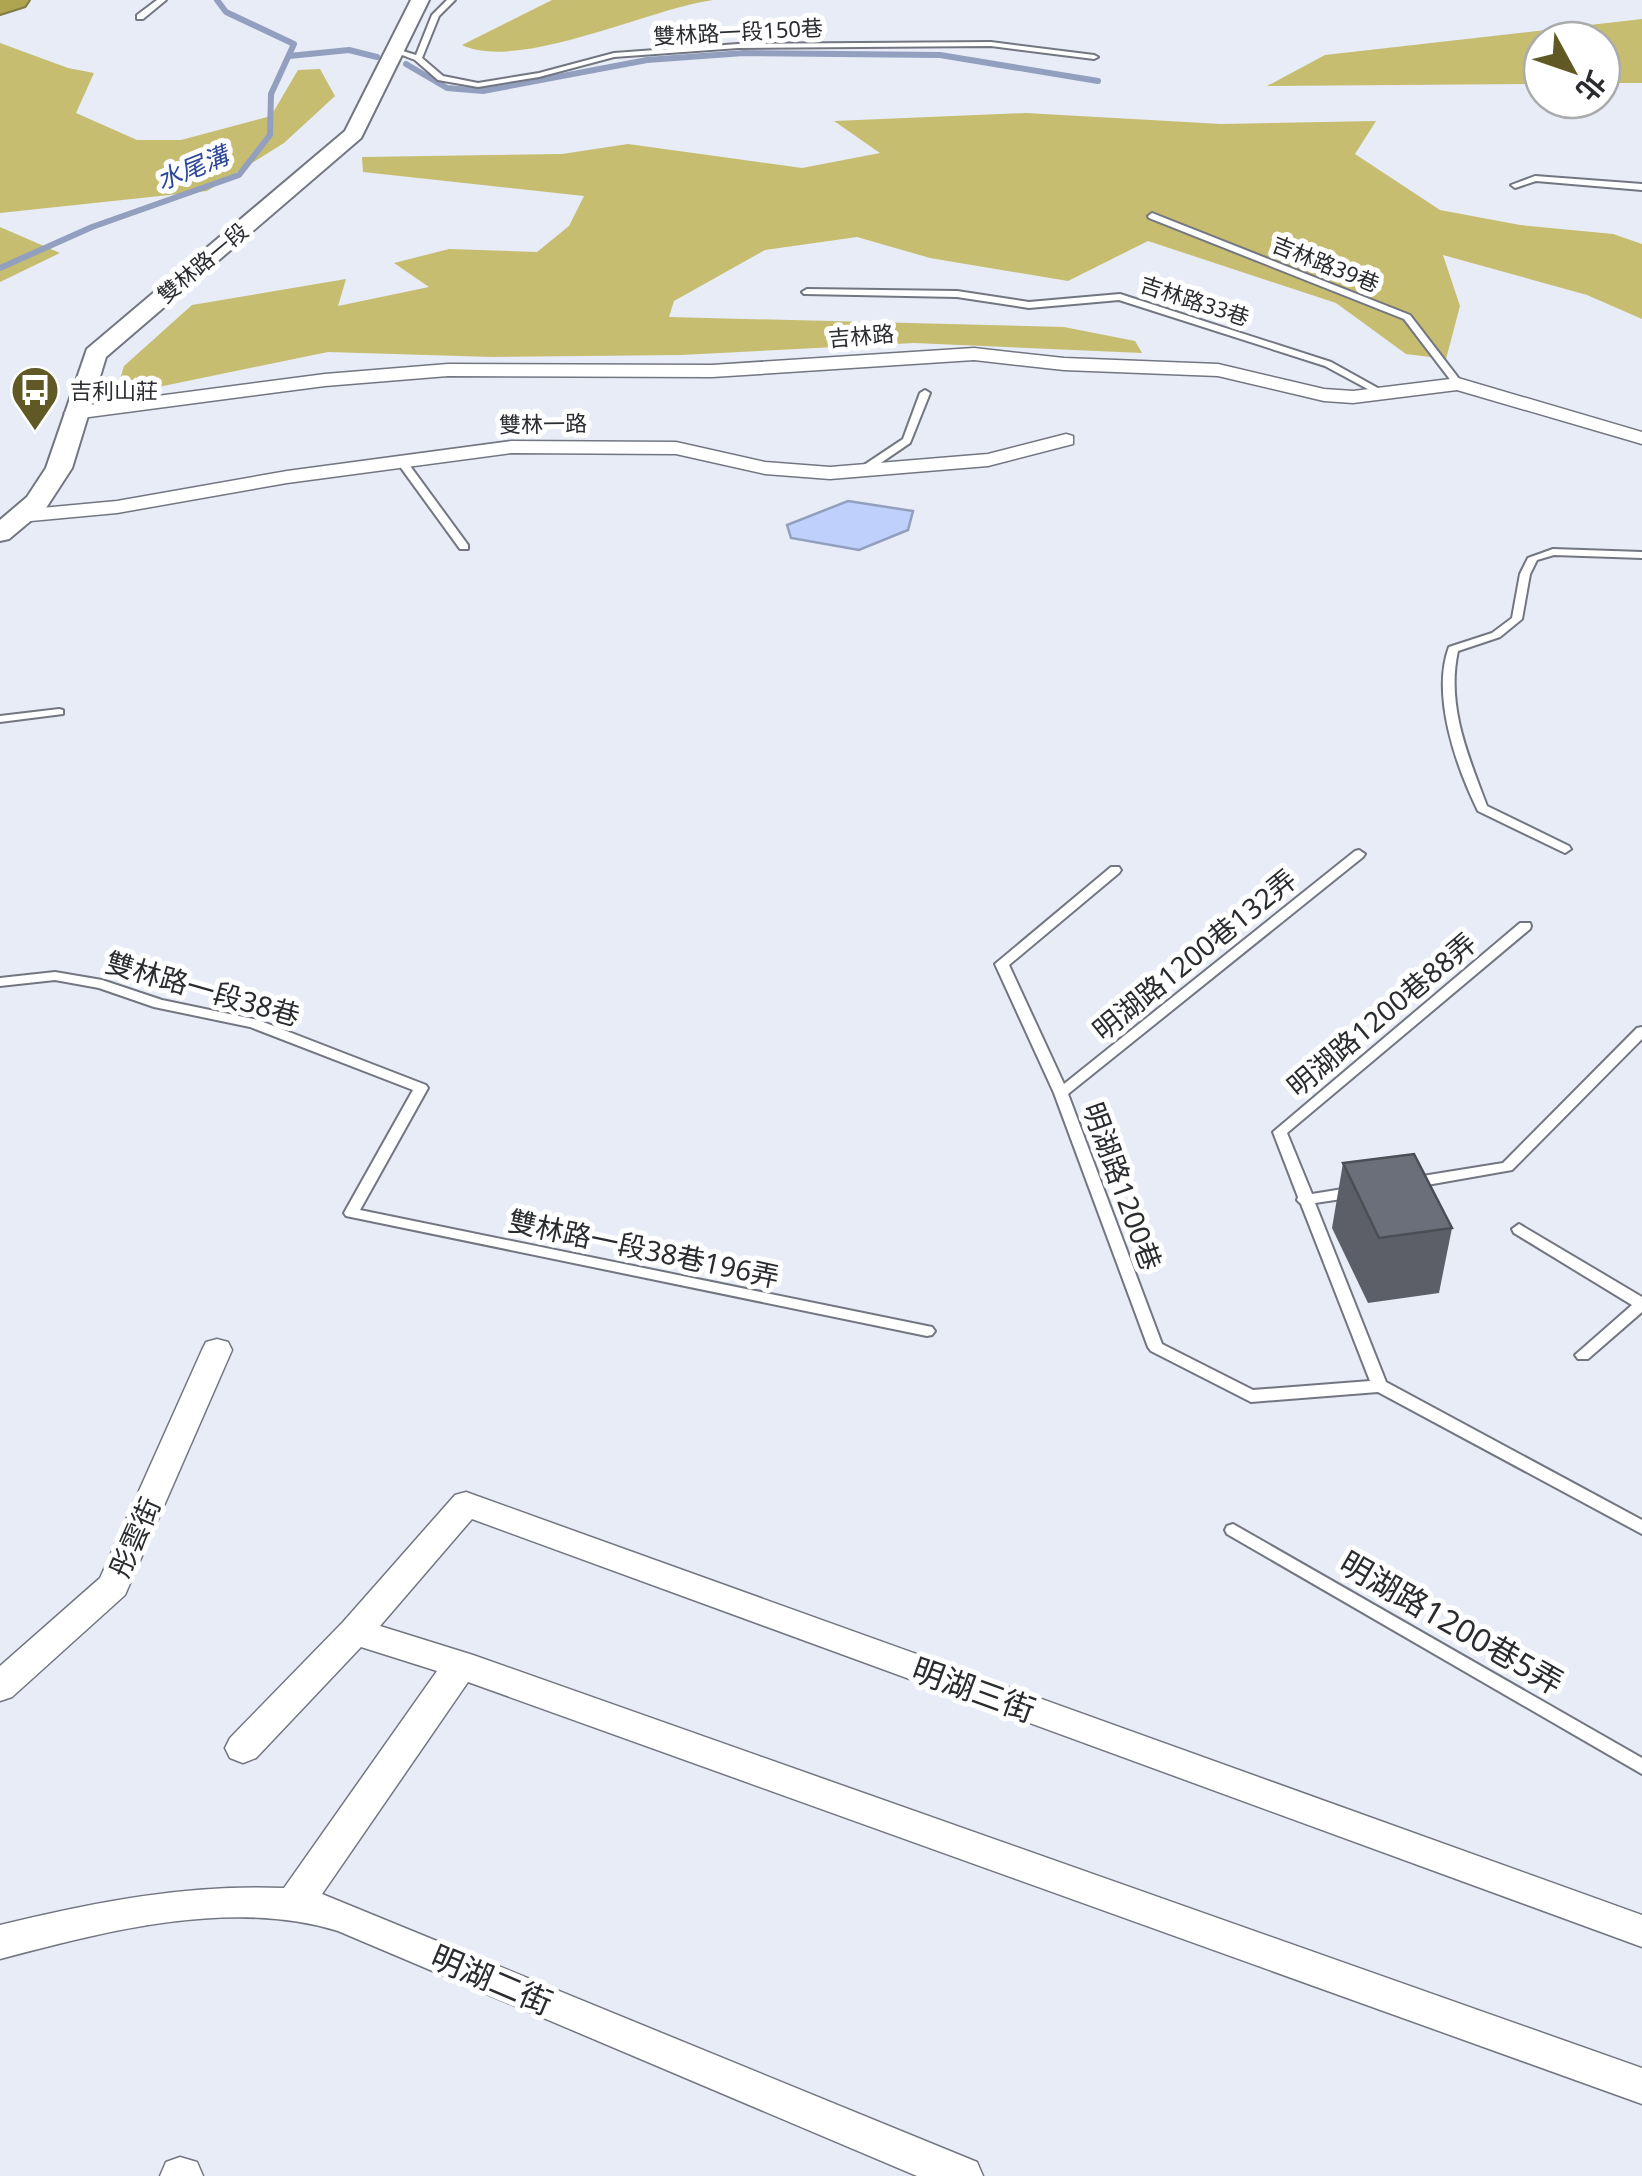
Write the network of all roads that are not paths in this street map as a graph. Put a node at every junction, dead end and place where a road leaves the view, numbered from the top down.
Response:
1 (16, 0) edge
2 (162, 0) edge
3 (420, 0) edge
4 (450, 0) edge
5 (0, 6) edge
6 (140, 17) dead end
7 (407, 54) junction
8 (1094, 57) dead end
9 (1515, 184) dead end
10 (1642, 187) edge
11 (1152, 216) dead end
12 (807, 292) dead end
13 (1458, 384) junction
14 (1380, 392) junction
15 (925, 393) dead end
16 (74, 413) junction
17 (1642, 438) edge
18 (1066, 440) dead end
19 (402, 462) junction
20 (862, 471) junction
21 (20, 516) junction
22 (0, 532) edge
23 (464, 547) dead end
24 (1642, 556) edge
25 (59, 712) dead end
26 (0, 719) edge
27 (1565, 849) dead end
28 (1358, 854) dead end
29 (1115, 870) dead end
30 (1524, 926) dead end
31 (0, 982) edge
32 (1642, 1031) edge
33 (1062, 1093) junction
34 (1396, 1185) edge
35 (1378, 1188) edge
36 (1304, 1200) junction
37 (351, 1214) joint
38 (1519, 1229) dead end
39 (1642, 1304) edge
40 (928, 1331) dead end
41 (217, 1350) dead end
42 (1583, 1354) dead end
43 (1380, 1386) junction
44 (1642, 1528) edge
45 (1232, 1530) dead end
46 (354, 1632) junction
47 (461, 1664) junction
48 (0, 1687) edge
49 (242, 1748) dead end
50 (1642, 1767) edge
51 (294, 1904) junction
52 (1642, 1931) edge
53 (0, 1942) edge
54 (1642, 2086) edge
55 (963, 2176) edge

1 - 5 highway
2 - 6 lane
3 - 7 street, 雙林路一段
4 - 7 lane
7 - 8 lane, 雙林路一段150巷
7 - 16 street, 雙林路一段
9 - 10 lane
11 - 13 lane, 吉林路39巷
12 - 14 lane, 吉林路33巷
13 - 14 street, 吉林路
13 - 17 street, 吉林路
14 - 16 street, 吉林路
15 - 20 lane
16 - 21 street, 雙林路一段
18 - 20 street, 雙林一路
19 - 20 street, 雙林一路
19 - 21 street, 雙林一路
19 - 23 lane
21 - 22 street, 雙林路一段
24 - 27 lane
25 - 26 lane
28 - 33 lane, 明湖路1200巷132弄
29 - 33 lane, 明湖路1200巷
30 - 36 lane, 明湖路1200巷88弄
31 - 37 lane, 雙林路一段38巷
32 - 34 lane
33 - 43 lane, 明湖路1200巷
35 - 36 lane
36 - 43 lane
37 - 40 lane, 雙林路一段38巷196弄
38 - 39 lane
39 - 42 lane
41 - 48 street, 彤雲街
43 - 44 lane
45 - 50 lane, 明湖路1200巷5弄
46 - 47 street
46 - 49 street, 明湖三街
46 - 52 street, 明湖三街
47 - 51 street
47 - 54 street
51 - 53 street, 明湖二街
51 - 55 street, 明湖二街

